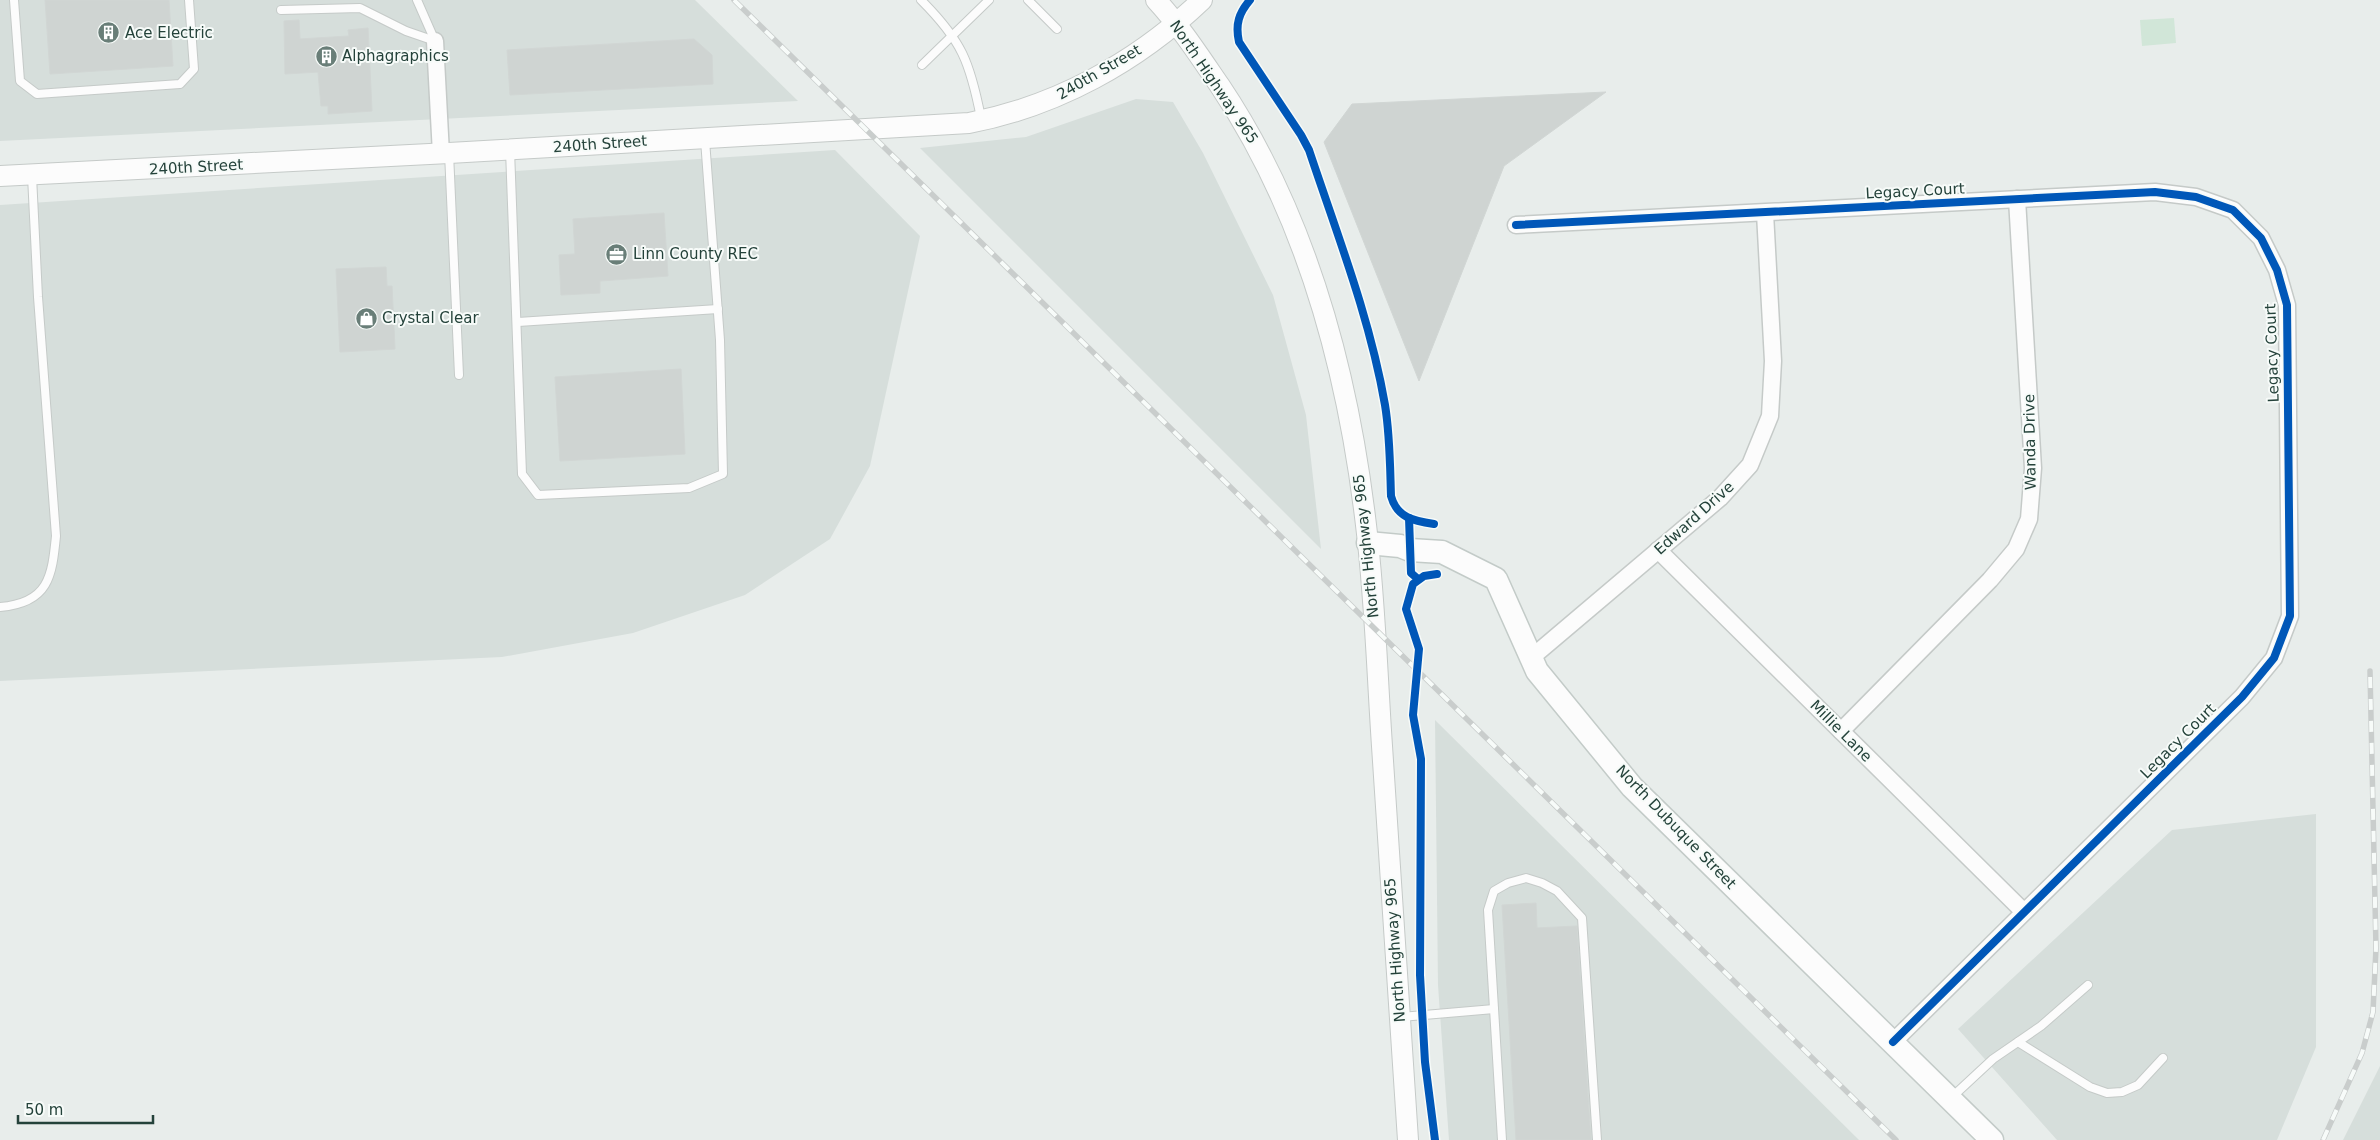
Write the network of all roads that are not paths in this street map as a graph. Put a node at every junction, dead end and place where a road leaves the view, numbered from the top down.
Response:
1 (14, 0) edge
2 (189, 0) edge
3 (418, 0) edge
4 (921, 0) edge
5 (989, 0) edge
6 (1028, 0) edge
7 (1156, 0) edge
8 (1202, 0) edge
9 (282, 10) dead end
10 (1176, 24) junction
11 (1057, 28) dead end
12 (954, 36) junction
13 (435, 41) junction
14 (922, 65) dead end
15 (981, 120) junction
16 (705, 138) junction
17 (510, 150) junction
18 (445, 154) junction
19 (32, 174) junction
20 (0, 176) edge
21 (2017, 199) junction
22 (1765, 213) junction
23 (1516, 226) dead end
24 (718, 309) junction
25 (518, 322) junction
26 (459, 375) dead end
27 (1368, 543) junction
28 (1658, 550) junction
29 (0, 607) edge
30 (1531, 658) junction
31 (1841, 731) junction
32 (2024, 912) junction
33 (2088, 985) dead end
34 (1494, 1009) junction
35 (1400, 1017) junction
36 (1893, 1042) junction
37 (2018, 1042) junction
38 (2163, 1058) dead end
39 (1950, 1098) junction
40 (1408, 1140) edge
41 (1502, 1140) edge
42 (1597, 1140) edge
43 (1992, 1140) edge

1 - 2 lane
3 - 13 lane
4 - 12 lane
5 - 12 lane
6 - 11 lane
7 - 10 street, North Highway 965
8 - 10 street, 240th Street
9 - 13 lane
10 - 15 street, 240th Street
10 - 27 street, North Highway 965
12 - 14 lane
12 - 15 lane
13 - 18 street
15 - 16 street, 240th Street
16 - 17 street, 240th Street
16 - 24 lane
17 - 18 street, 240th Street
17 - 25 lane
18 - 19 street, 240th Street
18 - 26 lane
19 - 20 street, 240th Street
19 - 29 lane
21 - 22 street, Legacy Court
21 - 31 street, Wanda Drive
21 - 32 street, Legacy Court
22 - 23 street, Legacy Court
22 - 28 street, Edward Drive
24 - 25 lane
24 - 25 lane
27 - 30 main road, North Dubuque Street
27 - 35 street, North Highway 965
28 - 30 street, Edward Drive
28 - 31 street, Millie Lane
30 - 36 main road, North Dubuque Street
31 - 32 street, Millie Lane
32 - 36 street, Legacy Court
33 - 37 lane
34 - 35 lane
34 - 41 lane
34 - 42 lane
35 - 40 street, North Highway 965
36 - 39 main road, North Dubuque Street
37 - 38 lane
37 - 39 lane
39 - 43 main road, North Dubuque Street

